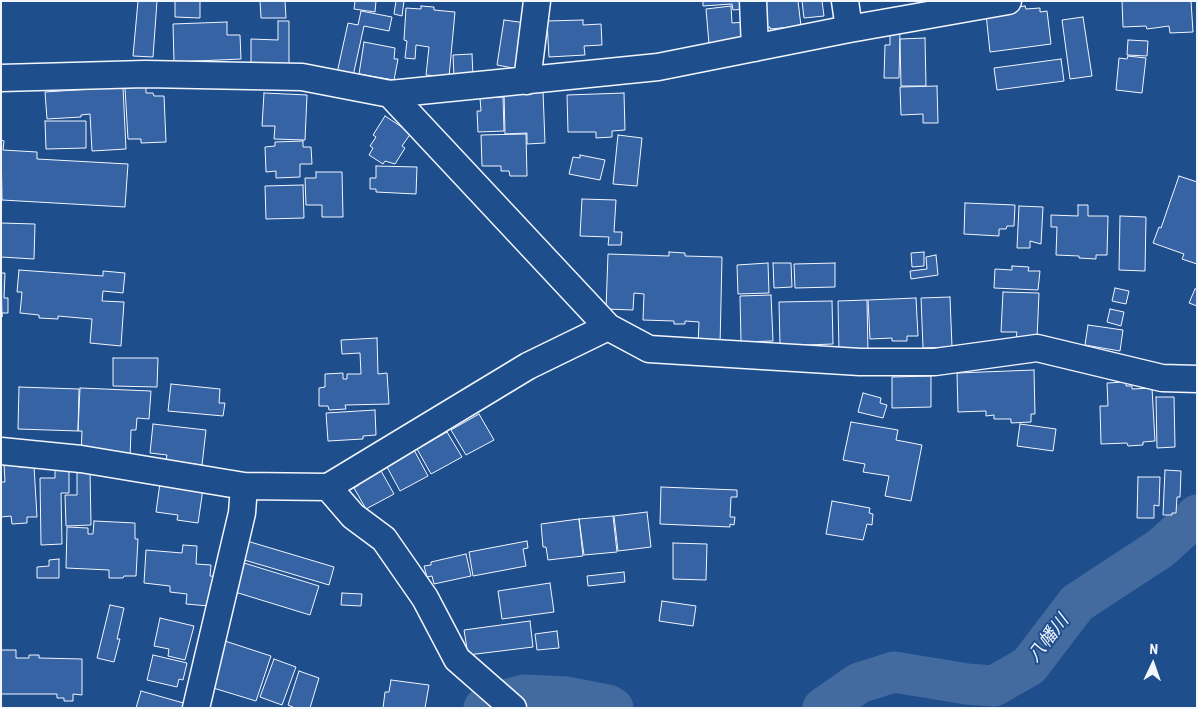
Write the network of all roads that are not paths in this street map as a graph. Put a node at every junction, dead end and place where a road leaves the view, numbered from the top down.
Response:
1 (537, 1) edge
2 (753, 1) edge
3 (845, 1) edge
4 (1008, 1) edge
5 (849, 29) junction
6 (755, 48) junction
7 (1, 78) edge
8 (527, 81) junction
9 (390, 94) junction
10 (608, 327) junction
11 (1197, 379) edge
12 (1, 451) edge
13 (244, 486) junction
14 (328, 487) junction
15 (512, 707) edge
16 (196, 708) edge

1 - 8 street
2 - 6 street
3 - 5 street
4 - 5 street
5 - 6 street
6 - 8 street
7 - 9 street
8 - 9 street
9 - 10 street
10 - 11 street
10 - 14 street
12 - 13 street
13 - 14 street
13 - 16 street
14 - 15 street

